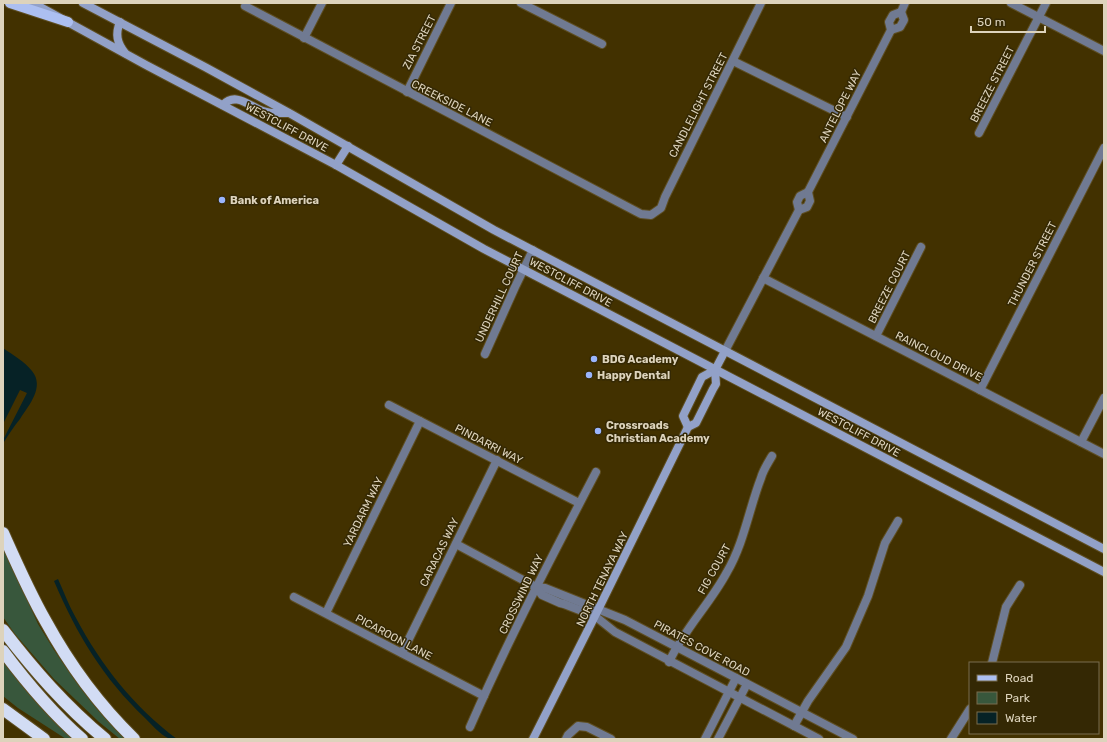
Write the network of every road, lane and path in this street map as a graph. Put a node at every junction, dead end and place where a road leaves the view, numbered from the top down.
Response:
1 (10, 3) edge
2 (33, 3) edge
3 (83, 3) edge
4 (322, 3) edge
5 (451, 3) edge
6 (521, 3) edge
7 (761, 3) edge
8 (905, 3) edge
9 (1011, 3) edge
10 (1046, 3) edge
11 (245, 6) dead end
12 (1039, 17) junction
13 (68, 22) junction
14 (120, 22) junction
15 (304, 38) junction
16 (602, 44) dead end
17 (1104, 51) edge
18 (129, 56) junction
19 (733, 61) junction
20 (406, 92) junction
21 (223, 106) junction
22 (291, 114) junction
23 (847, 117) junction
24 (980, 133) dead end
25 (348, 146) junction
26 (1104, 148) edge
27 (336, 165) junction
28 (651, 214) joint
29 (921, 247) dead end
30 (533, 250) junction
31 (523, 269) junction
32 (763, 278) junction
33 (876, 336) junction
34 (725, 351) junction
35 (485, 354) dead end
36 (720, 360) joint
37 (715, 370) junction
38 (980, 390) junction
39 (1104, 398) edge
40 (389, 405) dead end
41 (420, 421) junction
42 (688, 428) junction
43 (1081, 442) junction
44 (1104, 454) edge
45 (772, 456) dead end
46 (497, 460) junction
47 (596, 472) dead end
48 (580, 504) junction
49 (898, 521) dead end
50 (3, 533) edge
51 (456, 544) junction
52 (1104, 549) edge
53 (1104, 572) edge
54 (1020, 584) dead end
55 (536, 587) junction
56 (294, 597) dead end
57 (597, 613) junction
58 (326, 614) junction
59 (3, 630) edge
60 (676, 647) junction
61 (3, 651) edge
62 (402, 653) junction
63 (669, 662) junction
64 (992, 662) edge
65 (736, 678) junction
66 (747, 684) junction
67 (729, 692) junction
68 (484, 696) junction
69 (740, 698) junction
70 (3, 709) edge
71 (969, 711) edge
72 (801, 712) junction
73 (794, 726) junction
74 (470, 727) dead end
75 (44, 739) edge
76 (82, 739) edge
77 (104, 739) edge
78 (134, 739) edge
79 (533, 739) edge
80 (566, 739) edge
81 (611, 739) edge
82 (705, 739) edge
83 (718, 739) edge
84 (819, 739) edge
85 (853, 739) edge
86 (951, 739) edge

1 - 13 main road
2 - 13 main road, WESTCLIFF DRIVE
3 - 14 main road, WESTCLIFF DRIVE
4 - 15 street
5 - 20 street, ZIA STREET
6 - 16 street
7 - 19 street, CANDLELIGHT STREET
8 - 23 street, ANTELOPE WAY
9 - 12 street
10 - 12 street, BREEZE STREET
11 - 15 street, CREEKSIDE LANE
12 - 17 street
12 - 24 street, BREEZE STREET
13 - 18 main road, WESTCLIFF DRIVE
14 - 18 main road
14 - 22 main road, WESTCLIFF DRIVE
15 - 20 street, CREEKSIDE LANE
18 - 21 main road, WESTCLIFF DRIVE
19 - 23 street
19 - 28 street, CANDLELIGHT STREET
20 - 28 street, CREEKSIDE LANE
21 - 22 main road
21 - 27 main road, WESTCLIFF DRIVE
22 - 25 main road, WESTCLIFF DRIVE
23 - 32 street, ANTELOPE WAY
25 - 27 main road
25 - 30 main road, WESTCLIFF DRIVE
26 - 38 street, THUNDER STREET
27 - 31 main road, WESTCLIFF DRIVE
29 - 33 street, BREEZE COURT
30 - 31 street, UNDERHILL COURT
30 - 34 main road, WESTCLIFF DRIVE
31 - 35 street, UNDERHILL COURT
31 - 37 main road, WESTCLIFF DRIVE
32 - 33 street, RAINCLOUD DRIVE
32 - 34 street, ANTELOPE WAY
33 - 38 street, RAINCLOUD DRIVE
34 - 36 main road, ANTELOPE WAY
34 - 52 main road, WESTCLIFF DRIVE
36 - 37 main road, NORTH TENAYA WAY
37 - 42 main road, NORTH TENAYA WAY
37 - 42 main road, NORTH TENAYA WAY
37 - 53 main road, WESTCLIFF DRIVE
38 - 43 street, RAINCLOUD DRIVE
39 - 43 street
40 - 41 street, PINDARRI WAY
41 - 46 street, PINDARRI WAY
41 - 58 street, YARDARM WAY
42 - 57 main road, NORTH TENAYA WAY
43 - 44 street, RAINCLOUD DRIVE
45 - 60 street, FIG COURT
46 - 48 street, PINDARRI WAY
46 - 51 street, CARACAS WAY
47 - 48 street, CROSSWIND WAY
48 - 55 street, CROSSWIND WAY
49 - 72 street
50 - 78 highway
51 - 55 street, PIRATES COVE ROAD
51 - 62 street, CARACAS WAY
54 - 64 street
55 - 57 street, PIRATES COVE ROAD
55 - 68 street, CROSSWIND WAY
56 - 58 street, PICAROON LANE
57 - 60 street, PIRATES COVE ROAD
57 - 63 street, PIRATES COVE ROAD
57 - 79 main road, NORTH TENAYA WAY
58 - 62 street, PICAROON LANE
59 - 77 highway
60 - 63 street, FIG COURT
60 - 65 street, PIRATES COVE ROAD
61 - 76 highway
62 - 68 street, PICAROON LANE
63 - 67 street, PIRATES COVE ROAD
65 - 66 street, PIRATES COVE ROAD
65 - 67 street
66 - 69 street
66 - 72 street, PIRATES COVE ROAD
67 - 69 street, PIRATES COVE ROAD
67 - 82 street
68 - 74 street, CROSSWIND WAY
69 - 73 street, PIRATES COVE ROAD
69 - 83 street
70 - 75 highway
71 - 86 street
72 - 73 street
72 - 85 street, PIRATES COVE ROAD
73 - 84 street, PIRATES COVE ROAD
80 - 81 street

